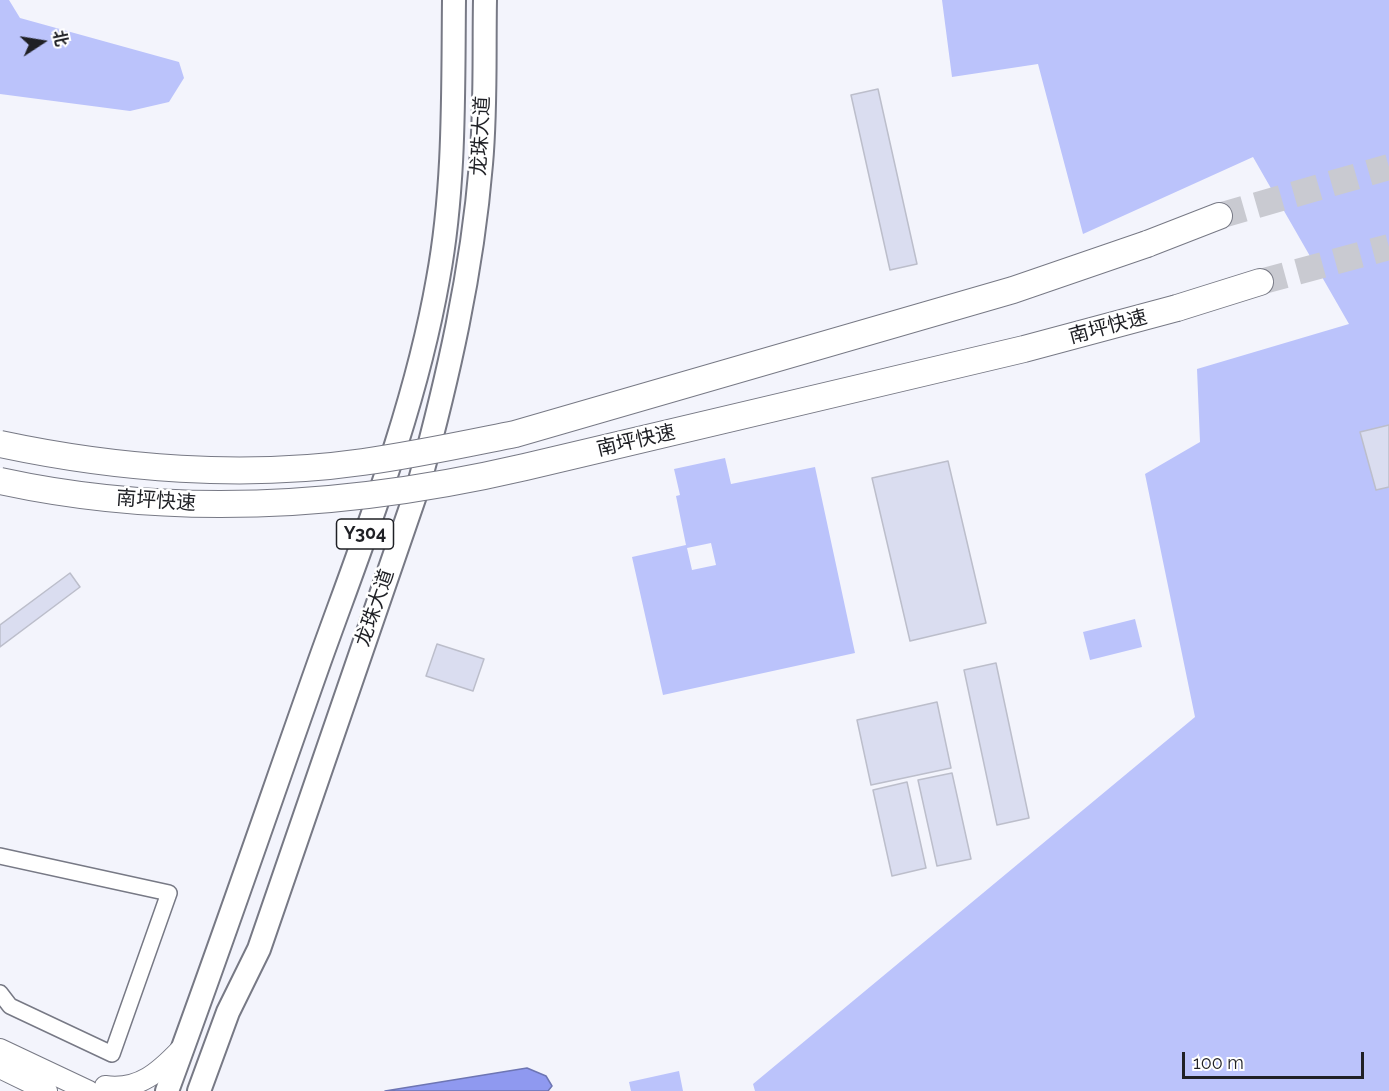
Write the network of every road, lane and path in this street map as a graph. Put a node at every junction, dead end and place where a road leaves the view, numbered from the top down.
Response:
1 (454, 0) edge
2 (485, 0) edge
3 (1219, 216) tunnel mouth
4 (1260, 282) tunnel mouth
5 (0, 444) edge
6 (0, 481) edge
7 (0, 856) edge
8 (0, 993) edge
9 (183, 1047) junction
10 (0, 1049) edge
11 (0, 1068) edge
12 (97, 1088) edge
13 (47, 1091) edge
14 (167, 1091) edge
15 (199, 1091) edge

1 - 9 main road, 龙珠大道 / Y304
2 - 15 main road, 龙珠大道
3 - 5 highway, 南坪快速, bridge
4 - 6 highway, 南坪快速, bridge
7 - 8 street
9 - 12 main road
9 - 14 main road, 龙珠大道 / Y304
10 - 12 main road
11 - 13 main road

